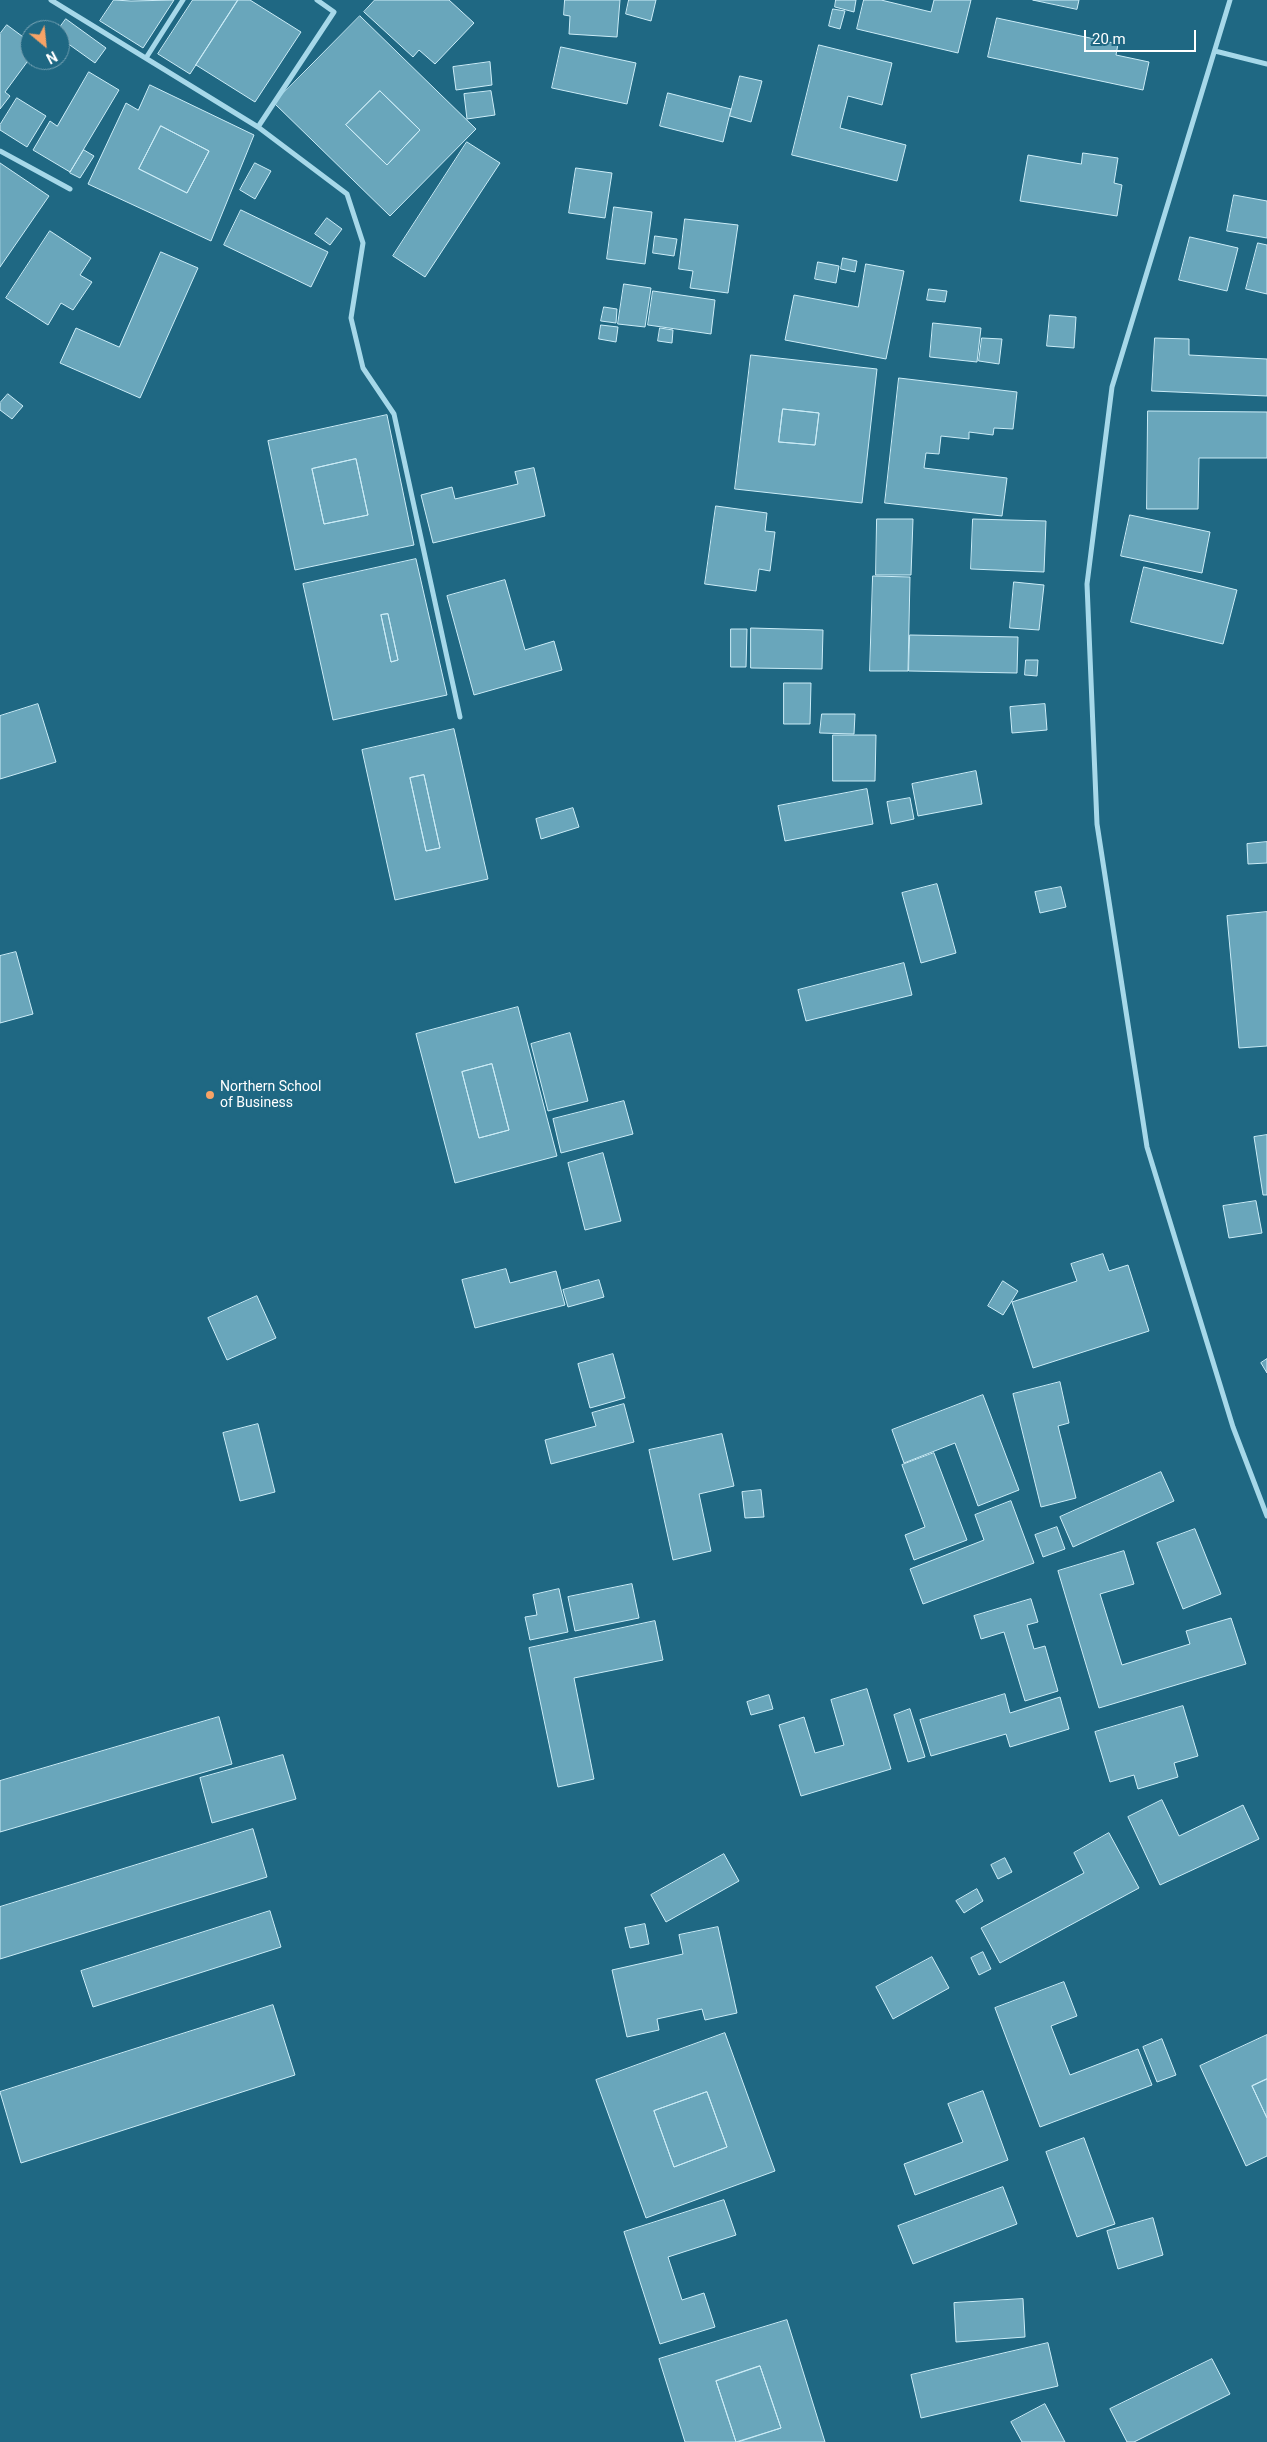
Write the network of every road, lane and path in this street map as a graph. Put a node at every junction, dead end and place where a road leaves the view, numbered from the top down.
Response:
1 (51, 0) edge
2 (183, 0) edge
3 (317, 0) edge
4 (1230, 0) edge
5 (1215, 51) junction
6 (146, 58) junction
7 (1267, 64) edge
8 (258, 127) junction
9 (0, 151) edge
10 (70, 189) dead end
11 (460, 716) dead end
12 (1267, 1516) edge

1 - 6 street
2 - 6 street
3 - 8 street
4 - 5 street
5 - 7 street
5 - 12 street
6 - 8 street
8 - 11 street
9 - 10 street

